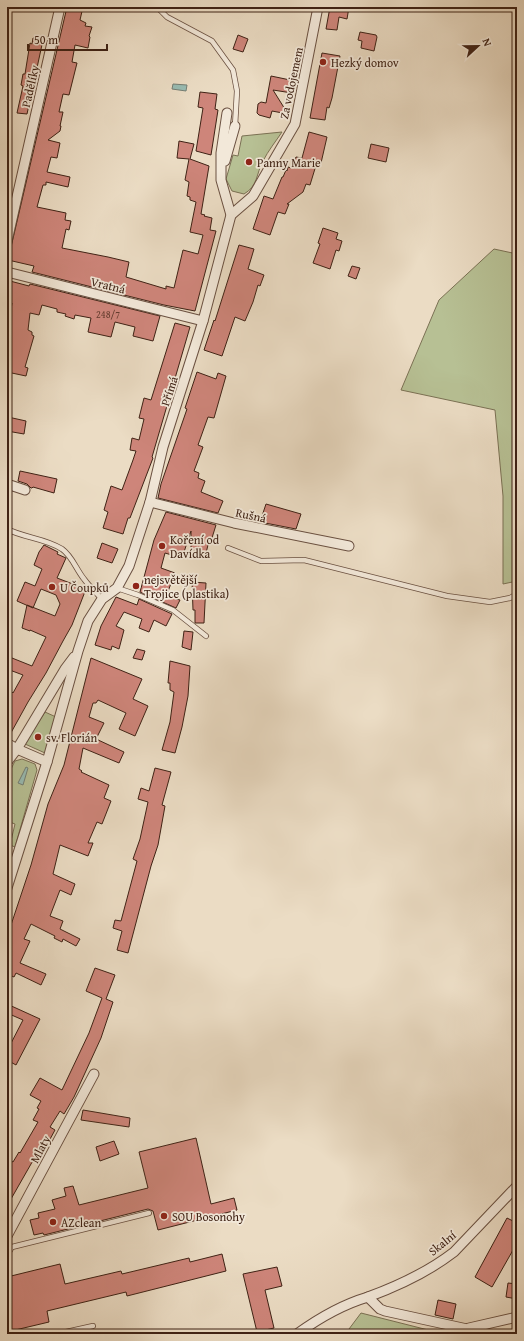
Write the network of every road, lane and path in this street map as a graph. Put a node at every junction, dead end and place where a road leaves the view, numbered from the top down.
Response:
1 (60, 7) edge
2 (157, 7) edge
3 (318, 7) edge
4 (227, 113) dead end
5 (235, 126) joint
6 (221, 180) junction
7 (231, 215) junction
8 (7, 241) edge
9 (7, 272) edge
10 (203, 321) junction
11 (7, 484) edge
12 (25, 490) dead end
13 (150, 502) junction
14 (7, 529) edge
15 (349, 546) dead end
16 (228, 548) dead end
17 (117, 588) junction
18 (517, 594) edge
19 (102, 600) junction
20 (206, 636) dead end
21 (78, 651) junction
22 (13, 747) junction
23 (7, 762) edge
24 (47, 762) junction
25 (7, 888) edge
26 (94, 1074) dead end
27 (517, 1186) edge
28 (149, 1213) dead end
29 (7, 1236) edge
30 (7, 1255) edge
31 (368, 1297) junction
32 (517, 1317) edge
33 (93, 1326) dead end
34 (465, 1329) junction
35 (57, 1334) edge
36 (297, 1334) edge
37 (490, 1334) edge

1 - 8 street, Padělíky
2 - 5 lane
3 - 7 street, Za vodojemem
4 - 6 street
5 - 6 street
6 - 7 street
7 - 10 street, Přímá
9 - 10 street, Vratná
10 - 13 street, Přímá
11 - 12 street
13 - 15 street, Rušná
13 - 17 street, Přímá
14 - 19 lane
16 - 18 lane
17 - 19 street, Přímá
17 - 20 lane
19 - 21 street, Přímá
21 - 22 street
21 - 24 street
22 - 23 street
22 - 24 street
24 - 25 street
26 - 29 street, Mlaty
27 - 31 street, Skalní
28 - 30 lane
31 - 34 street
31 - 36 street, Skalní
32 - 34 street
33 - 35 lane
34 - 37 street

